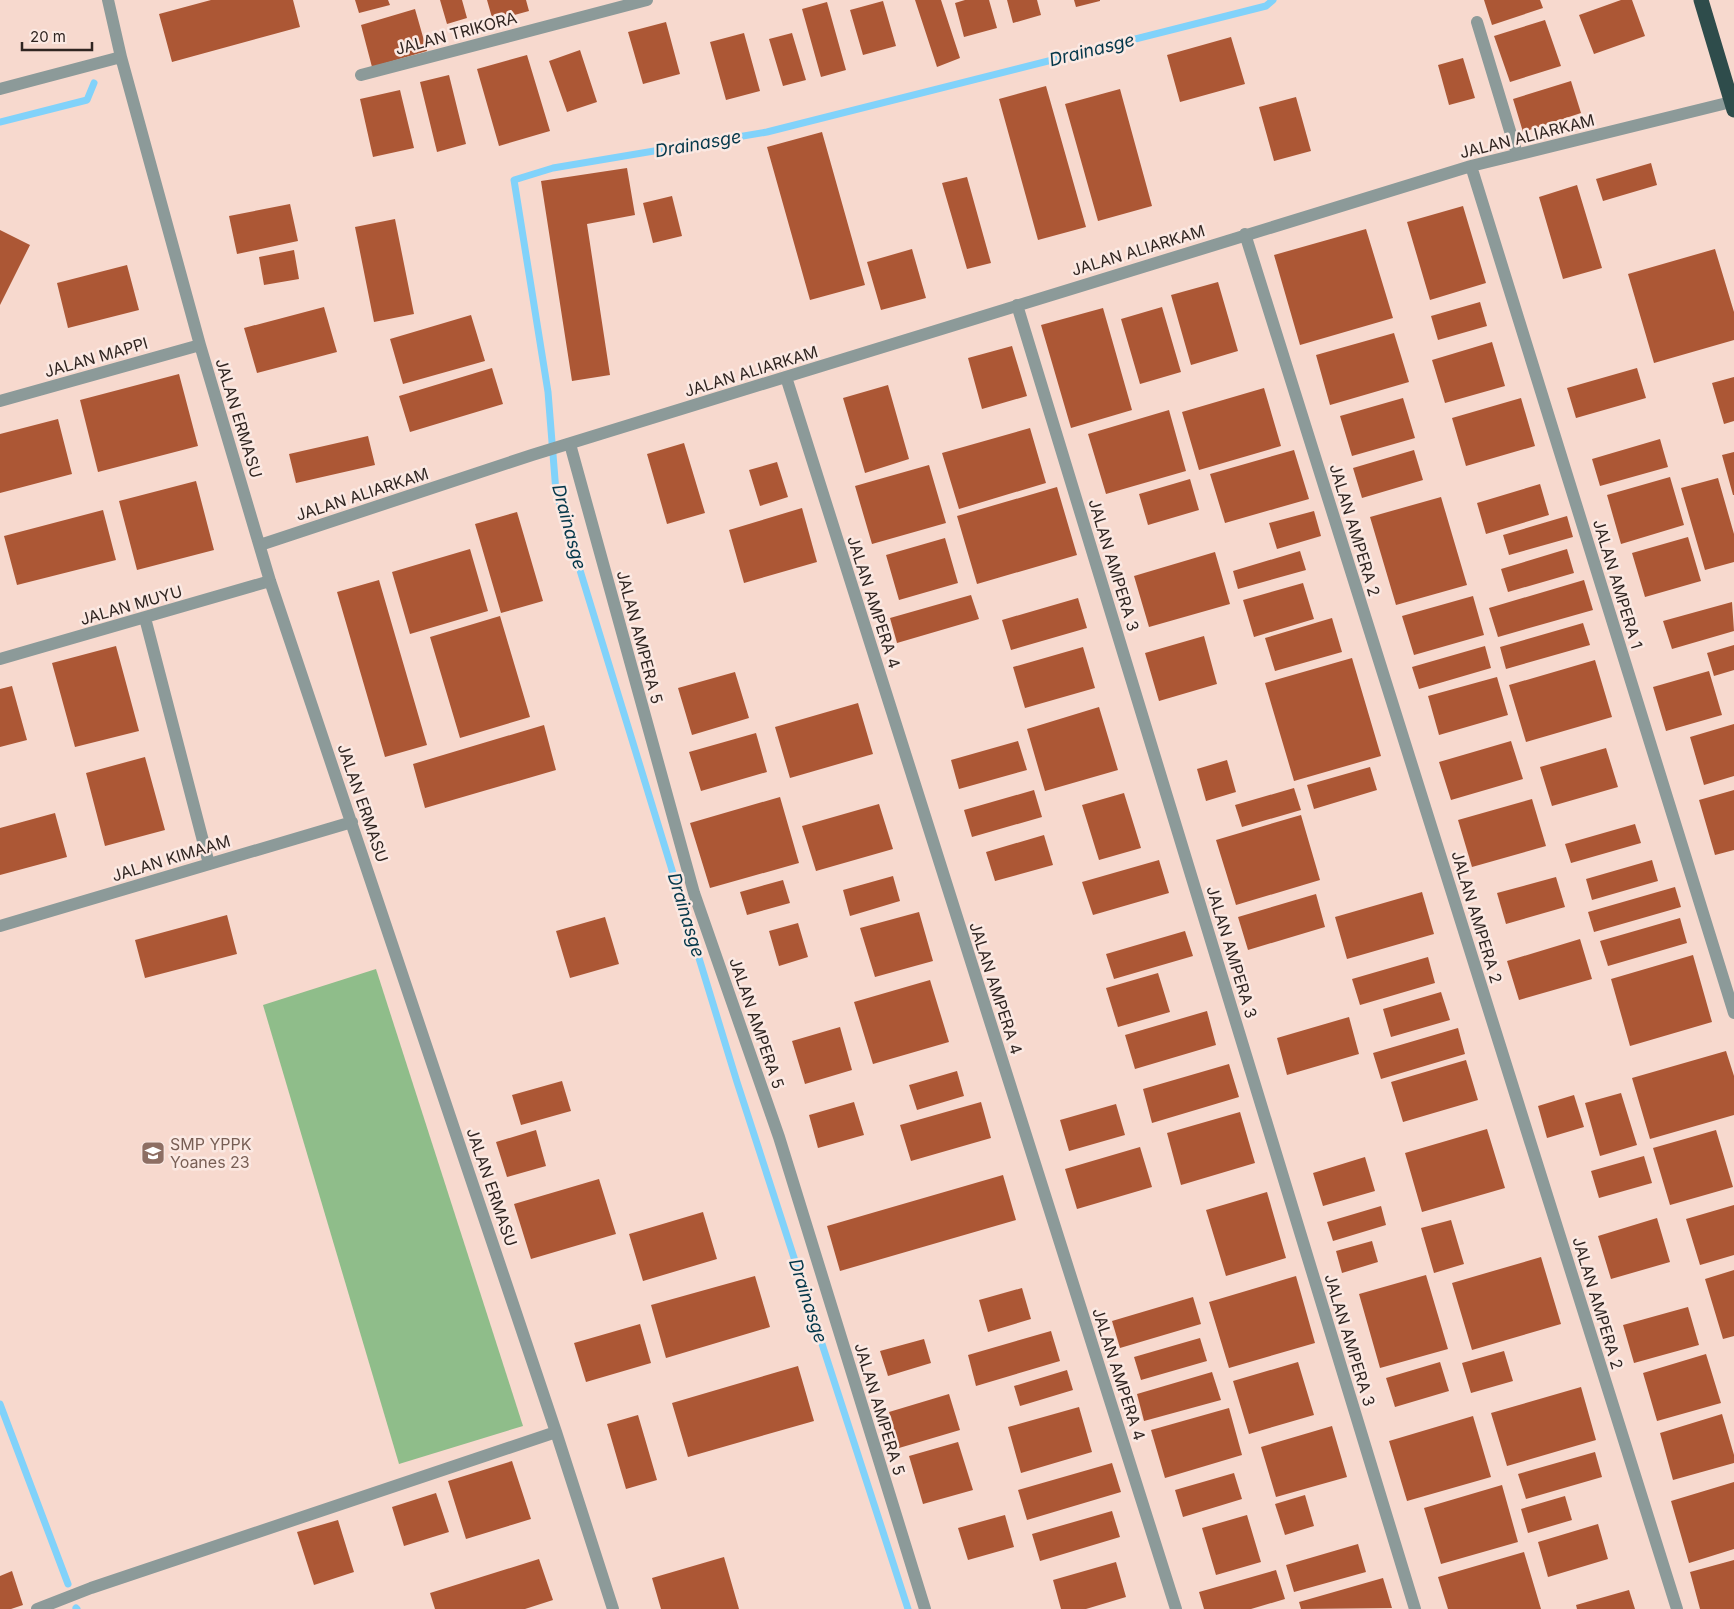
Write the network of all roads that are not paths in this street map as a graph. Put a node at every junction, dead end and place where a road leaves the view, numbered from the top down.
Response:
1 (108, 0) edge
2 (647, 0) edge
3 (1701, 0) edge
4 (1477, 22) dead end
5 (121, 57) junction
6 (361, 75) dead end
7 (0, 89) edge
8 (1733, 106) edge
9 (1517, 154) junction
10 (1471, 166) junction
11 (1245, 234) junction
12 (1018, 305) junction
13 (200, 345) junction
14 (786, 377) junction
15 (0, 401) edge
16 (565, 446) junction
17 (260, 545) junction
18 (270, 581) junction
19 (144, 618) junction
20 (0, 659) edge
21 (352, 822) junction
22 (209, 864) junction
23 (0, 926) edge
24 (1734, 1012) edge
25 (556, 1432) junction
26 (37, 1609) edge
27 (612, 1609) edge
28 (925, 1609) edge
29 (1176, 1609) edge
30 (1415, 1609) edge
31 (1677, 1609) edge

1 - 5 street, JALAN ERMASU
2 - 6 street, JALAN TRIKORA
3 - 8 highway
4 - 9 street
5 - 7 street
5 - 13 street, JALAN ERMASU
8 - 9 street, JALAN ALIARKAM
9 - 10 street, JALAN ALIARKAM
10 - 11 street, JALAN ALIARKAM
10 - 24 street, JALAN AMPERA 1
11 - 12 street, JALAN ALIARKAM
11 - 31 street, JALAN AMPERA 2
12 - 14 street, JALAN ALIARKAM
12 - 30 street, JALAN AMPERA 3
13 - 15 street, JALAN MAPPI
13 - 17 street, JALAN ERMASU
14 - 16 street, JALAN ALIARKAM
14 - 29 street, JALAN AMPERA 4
16 - 17 street, JALAN ALIARKAM
16 - 28 street, JALAN AMPERA 5
17 - 18 street, JALAN ERMASU
18 - 19 street, JALAN MUYU
18 - 21 street, JALAN ERMASU
19 - 20 street, JALAN MUYU
19 - 22 street
21 - 22 street, JALAN KIMAAM
21 - 25 street, JALAN ERMASU
22 - 23 street, JALAN KIMAAM
25 - 26 street
25 - 27 street, JALAN ERMASU

